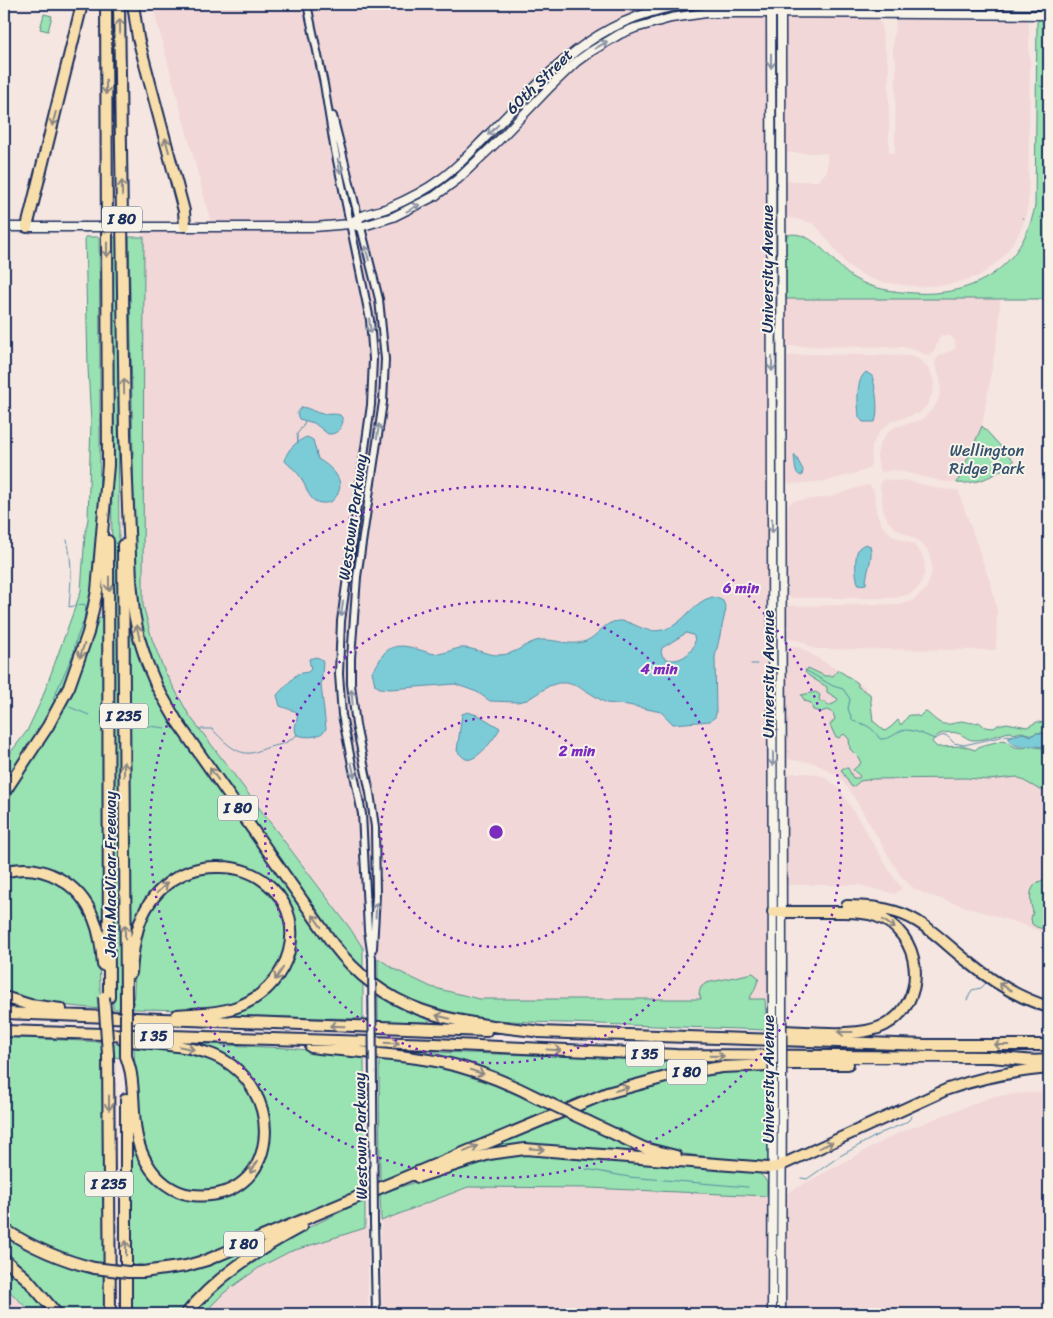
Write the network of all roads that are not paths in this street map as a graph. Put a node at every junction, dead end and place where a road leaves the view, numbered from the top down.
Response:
1 (82, 4) edge
2 (106, 4) edge
3 (120, 4) edge
4 (133, 4) edge
5 (307, 4) edge
6 (691, 4) edge
7 (771, 4) edge
8 (781, 4) edge
9 (893, 4) edge
10 (1049, 5) edge
11 (781, 12) junction
12 (771, 13) junction
13 (1049, 15) edge
14 (324, 84) junction
15 (358, 216) junction
16 (350, 224) junction
17 (185, 226) junction
18 (4, 227) edge
19 (27, 227) junction
20 (360, 227) junction
21 (125, 434) junction
22 (108, 465) junction
23 (15, 777) junction
24 (4, 789) edge
25 (4, 793) edge
26 (4, 872) edge
27 (778, 908) junction
28 (372, 958) junction
29 (4, 997) edge
30 (106, 997) junction
31 (126, 998) junction
32 (1049, 1007) edge
33 (4, 1013) edge
34 (101, 1017) junction
35 (125, 1019) junction
36 (4, 1030) edge
37 (52, 1032) junction
38 (543, 1032) junction
39 (758, 1038) junction
40 (256, 1039) junction
41 (1049, 1045) edge
42 (126, 1056) junction
43 (1049, 1060) edge
44 (1035, 1061) junction
45 (1049, 1068) edge
46 (736, 1165) junction
47 (777, 1166) junction
48 (362, 1194) junction
49 (342, 1203) junction
50 (4, 1229) edge
51 (4, 1259) edge
52 (57, 1314) edge
53 (110, 1314) edge
54 (126, 1314) edge
55 (186, 1314) edge
56 (376, 1314) edge
57 (772, 1314) edge
58 (782, 1314) edge

1 -> 19 highway
2 -> 22 highway, I 80
21 -> 3 highway, I 80
17 -> 4 highway
5 - 14 street, Westown Parkway
6 -> 15 main road, 60th Street
7 - 12 main road, University Avenue
8 - 11 main road, University Avenue
9 - 10 main road
11 - 12 main road, 60th Street
11 - 13 main road, 60th Street
11 - 27 main road, University Avenue
20 -> 12 main road, 60th Street
12 -> 27 main road, University Avenue
14 - 15 street, Westown Parkway
14 -> 16 street, Westown Parkway
15 - 16 main road, 60th Street
15 - 20 street, Westown Parkway
16 - 17 main road
16 - 20 main road
16 -> 28 street, Westown Parkway
17 - 19 main road, bridge
18 - 19 main road
28 -> 20 street, Westown Parkway
31 -> 21 highway, John MacVicar Freeway / I 235
38 -> 21 highway, I 80
22 -> 23 highway, I 80
22 -> 30 highway, John MacVicar Freeway / I 235
23 - 24 highway
23 - 25 highway, I 80
26 - 30 highway
32 -> 27 highway
27 -> 39 highway
27 - 47 main road, University Avenue, bridge
27 - 47 main road, University Avenue, bridge
28 - 56 street, Westown Parkway, bridge
29 - 34 highway
30 -> 53 highway, John MacVicar Freeway / I 235, bridge
31 -> 35 highway
31 - 42 highway, John MacVicar Freeway / I 235, bridge
33 - 34 highway, I 35
34 - 35 highway, I 35
38 -> 35 highway, I 35
36 - 37 highway, I 35
37 - 40 highway, I 35
37 -> 42 highway
38 - 39 highway, I 80
41 -> 39 highway, I 80
40 -> 44 highway, I 35
40 -> 46 highway, bridge
54 -> 42 highway, John MacVicar Freeway / I 235
43 - 44 highway, I 80
48 -> 44 highway, I 80
47 -> 45 highway
46 - 47 highway
48 -> 46 highway
47 - 57 main road, University Avenue
47 - 58 main road, University Avenue
48 - 49 highway, I 80
49 - 50 highway, I 80, bridge
49 - 55 highway
51 - 52 highway

